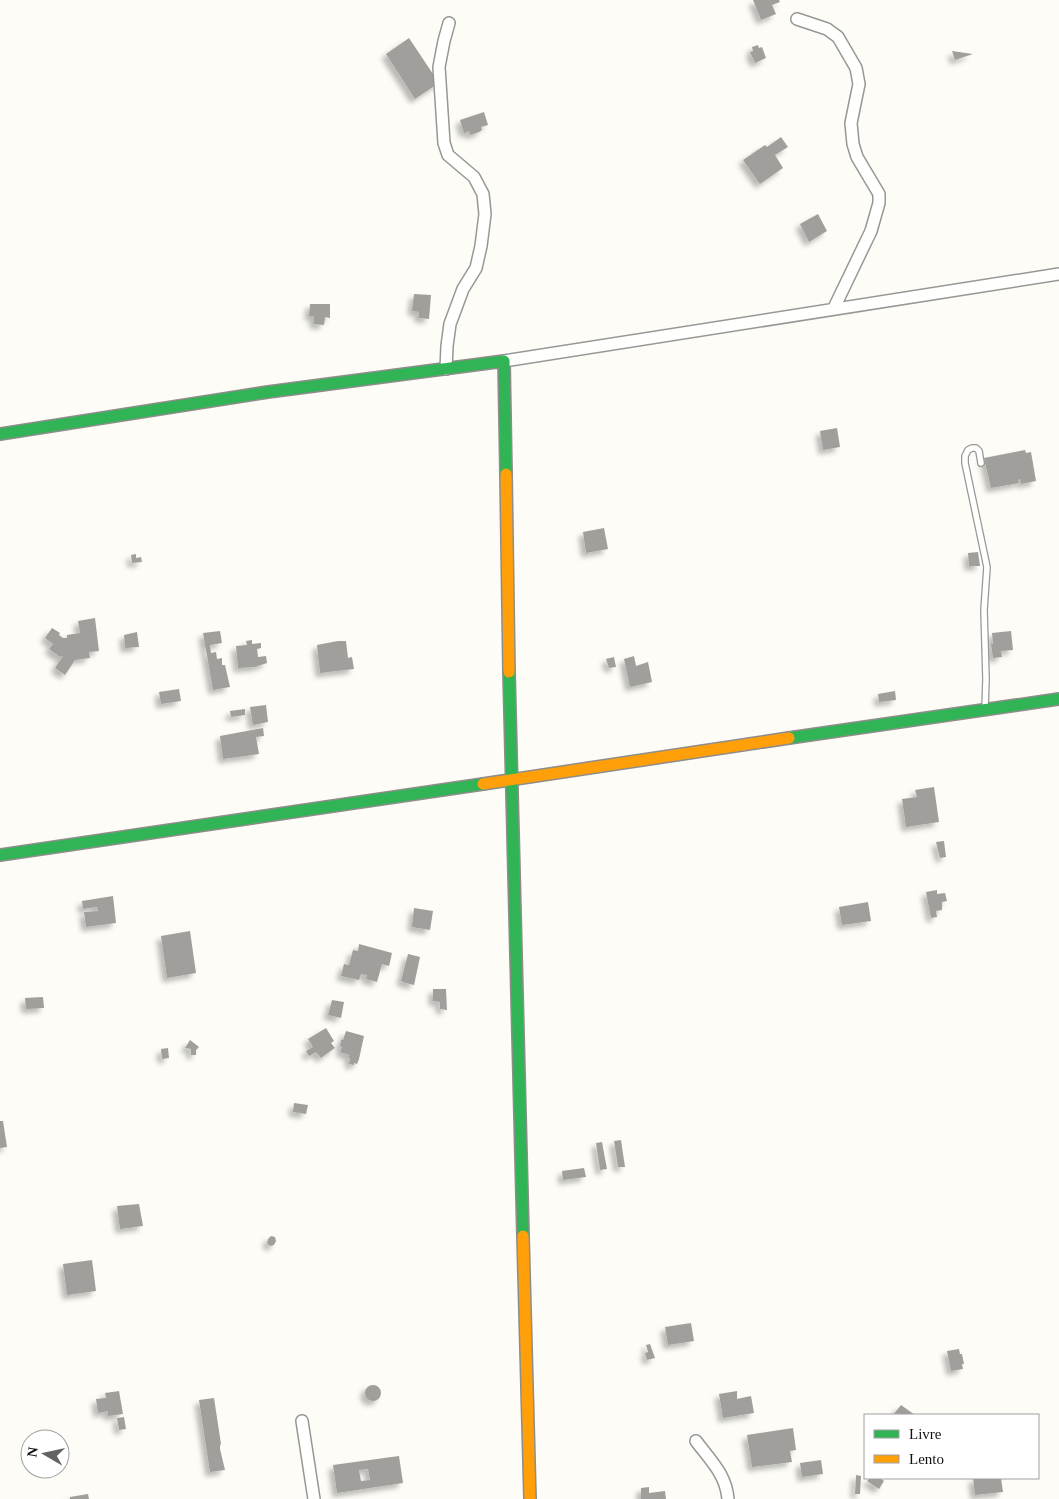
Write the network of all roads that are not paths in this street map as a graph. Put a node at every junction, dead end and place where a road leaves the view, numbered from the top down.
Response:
1 (797, 19) dead end
2 (449, 23) dead end
3 (1059, 274) edge
4 (834, 308) junction
5 (504, 361) junction
6 (446, 369) junction
7 (0, 434) edge
8 (981, 463) dead end
9 (1059, 699) edge
10 (985, 710) junction
11 (511, 781) junction
12 (0, 855) edge
13 (302, 1421) dead end
14 (696, 1441) dead end
15 (314, 1499) edge
16 (530, 1499) edge
17 (728, 1499) edge

1 - 4 street
2 - 6 street
3 - 4 street
4 - 5 street
5 - 6 street
5 - 11 street
6 - 7 street
8 - 10 lane
9 - 10 street
10 - 11 street
11 - 12 street
11 - 16 street
13 - 15 street
14 - 17 street

